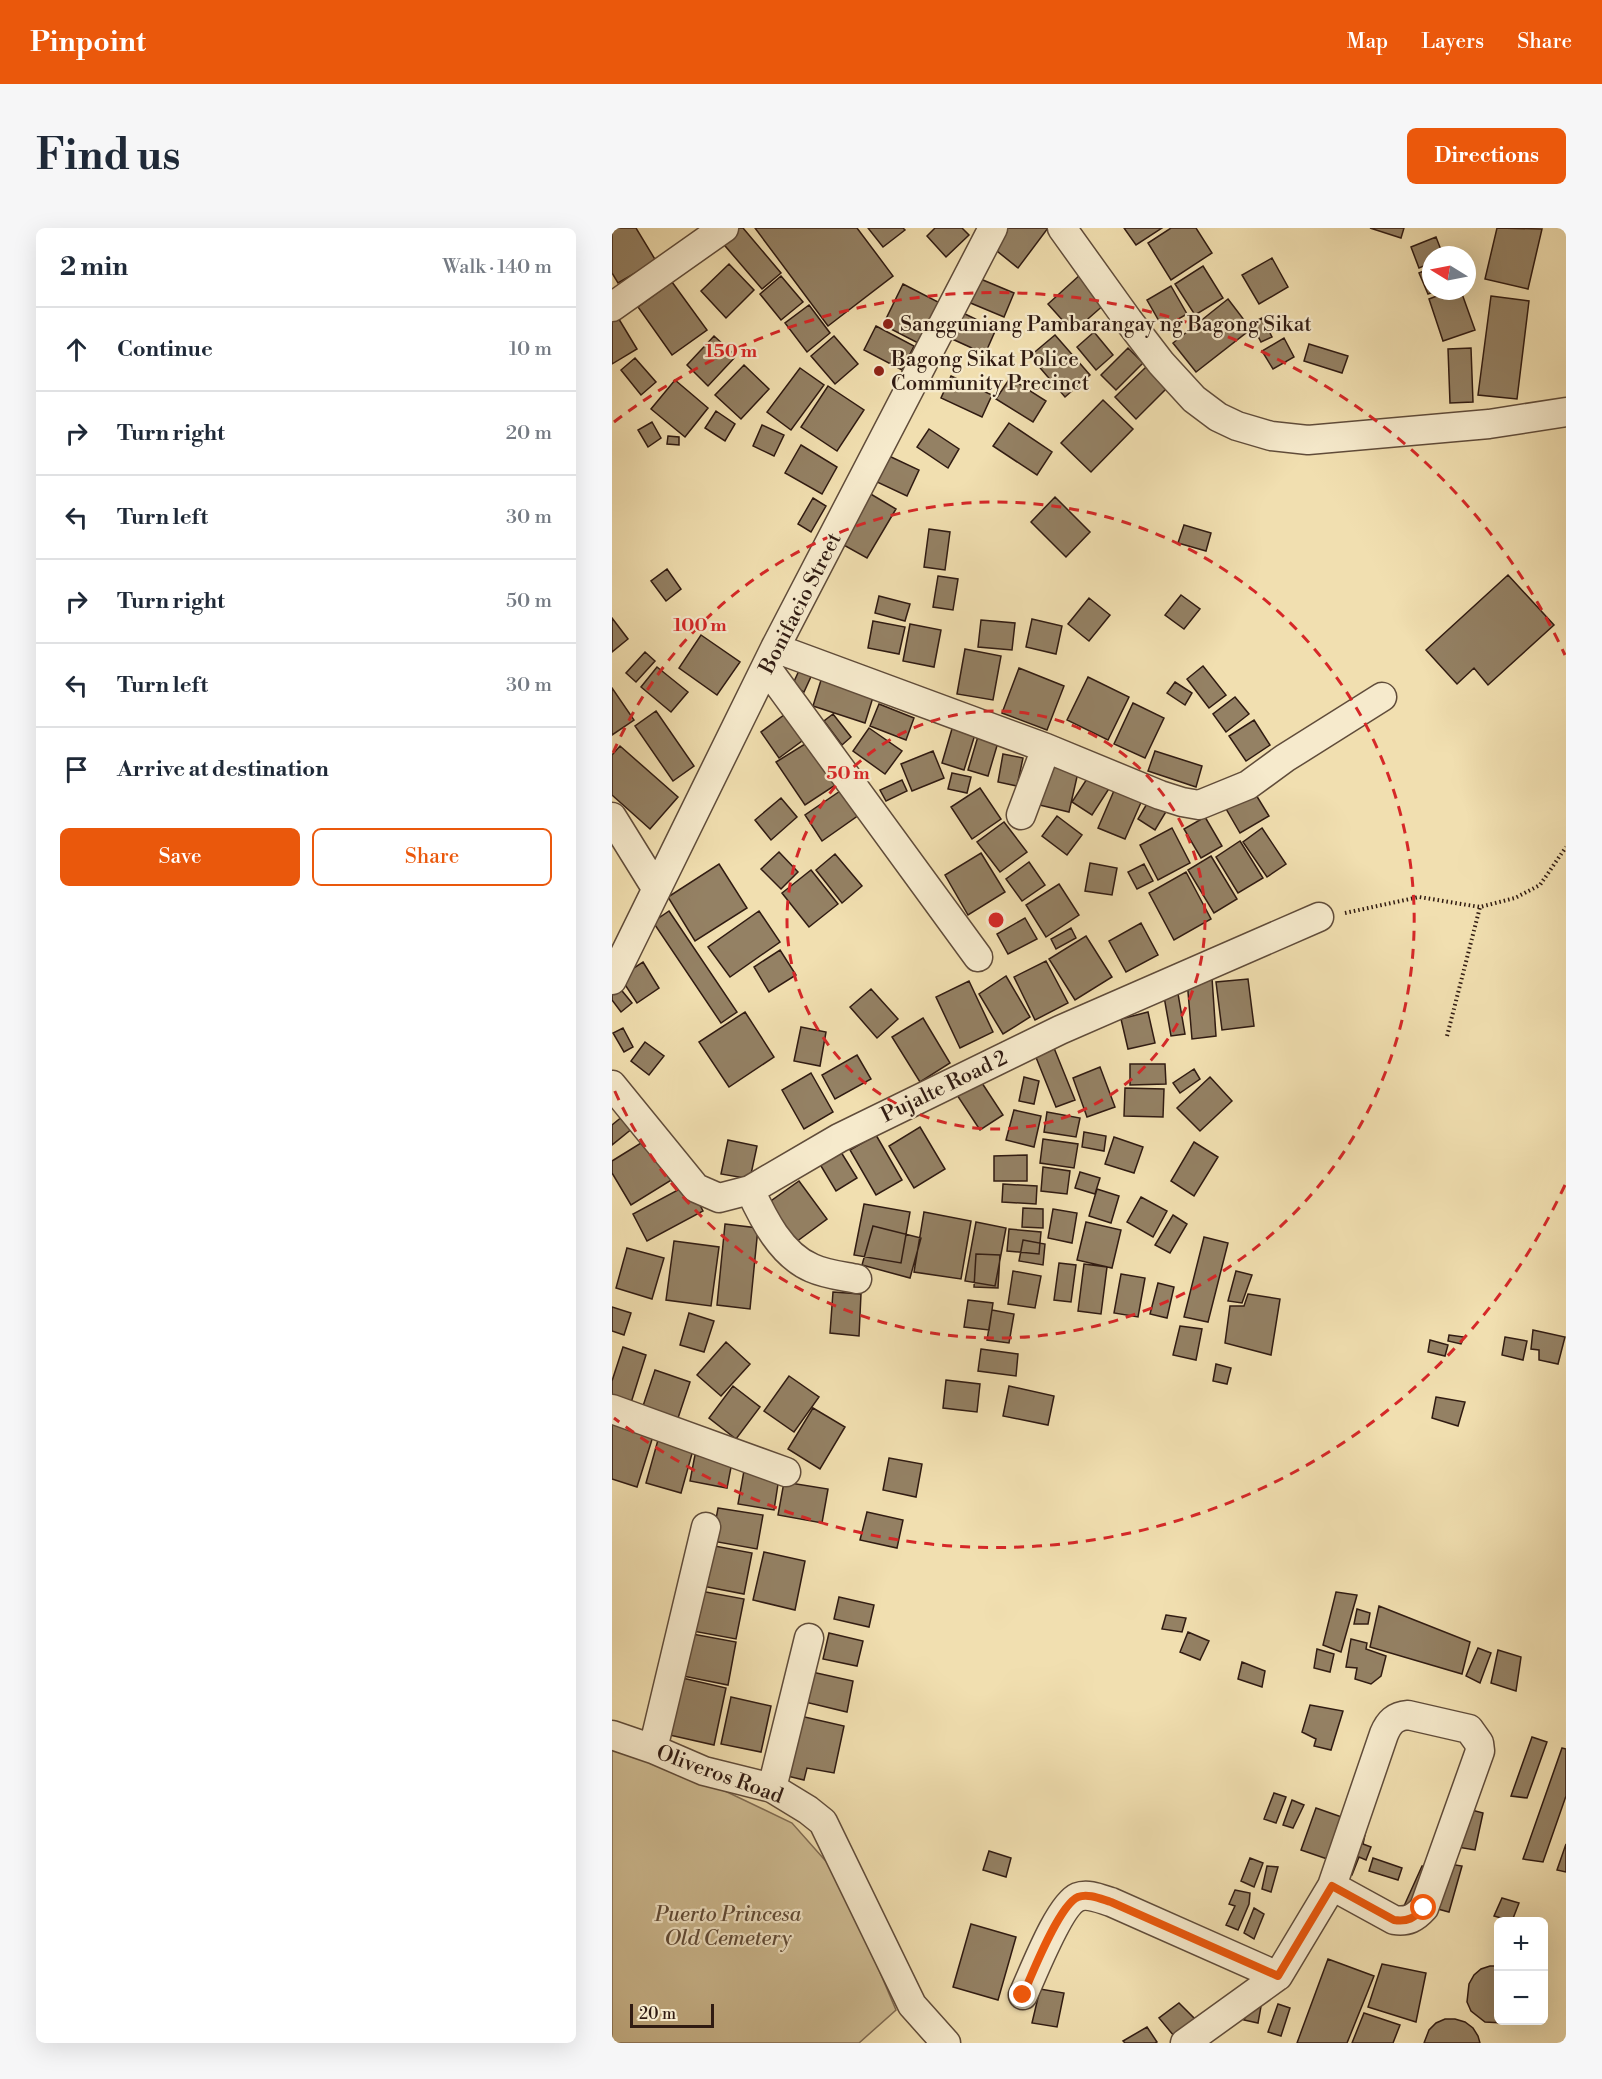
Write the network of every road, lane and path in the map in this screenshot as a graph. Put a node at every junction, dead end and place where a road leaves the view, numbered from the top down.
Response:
1 (724, 228) edge
2 (993, 228) edge
3 (1062, 228) edge
4 (612, 307) edge
5 (1566, 412) edge
6 (771, 657) junction
7 (1382, 697) dead end
8 (1046, 748) junction
9 (1021, 814) dead end
10 (612, 817) edge
11 (1566, 847) edge
12 (656, 888) junction
13 (1480, 907) junction
14 (1319, 917) joint
15 (978, 957) dead end
16 (612, 980) edge
17 (1447, 1036) dead end
18 (612, 1085) edge
19 (750, 1190) junction
20 (857, 1279) dead end
21 (612, 1409) edge
22 (786, 1472) dead end
23 (706, 1527) dead end
24 (809, 1638) dead end
25 (612, 1735) edge
26 (653, 1749) junction
27 (772, 1788) junction
28 (1332, 1886) junction
29 (1278, 1976) junction
30 (1023, 1995) dead end
31 (946, 2043) edge
32 (1185, 2043) edge

1 - 4 street
2 - 6 street, Bonifacio Street
3 - 5 street
6 - 8 street
6 - 12 street, Bonifacio Street
6 - 15 street
7 - 8 street
8 - 9 street
10 - 12 street
11 - 13 path
12 - 16 street, Bonifacio Street
13 - 14 path
13 - 17 path
14 - 19 street, Pujalte Road 2
18 - 19 street, Pujalte Road 2
19 - 20 street
21 - 22 street
23 - 26 street
24 - 27 street
25 - 26 street, Oliveros Road
26 - 27 street, Oliveros Road
27 - 31 street, Oliveros Road
28 - 28 street
28 - 29 street
29 - 30 street
29 - 32 street

